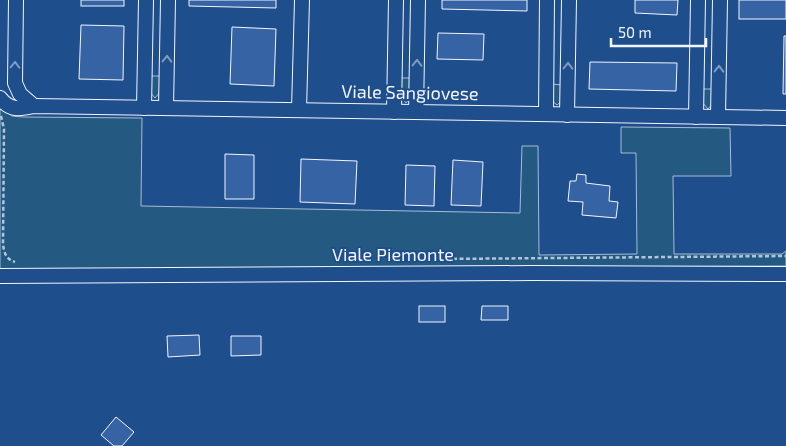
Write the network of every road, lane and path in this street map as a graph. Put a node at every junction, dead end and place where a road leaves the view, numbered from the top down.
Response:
1 (16, 0) edge
2 (146, 0) edge
3 (168, 0) edge
4 (302, 0) edge
5 (396, 0) edge
6 (418, 0) edge
7 (547, 0) edge
8 (569, 0) edge
9 (698, 0) edge
10 (720, 0) edge
11 (0, 98) edge
12 (34, 106) junction
13 (144, 108) junction
14 (166, 108) junction
15 (300, 110) junction
16 (394, 112) junction
17 (416, 112) junction
18 (546, 114) junction
19 (0, 115) edge
20 (567, 115) junction
21 (696, 117) junction
22 (718, 117) junction
23 (786, 118) edge
24 (786, 256) edge
25 (432, 259) dead end
26 (23, 262) dead end
27 (786, 274) edge
28 (0, 276) edge

12 -> 1 street
2 - 13 street
14 -> 3 street
4 - 15 street
5 - 16 street
17 -> 6 street
7 - 18 street
20 -> 8 street
9 - 21 street
22 -> 10 street
11 - 12 street, Viale Sangiovese
12 - 13 street, Viale Sangiovese
13 - 14 street, Viale Sangiovese
14 - 15 street, Viale Sangiovese
15 - 16 street, Viale Sangiovese
16 - 17 street, Viale Sangiovese
17 - 18 street, Viale Sangiovese
18 - 20 street, Viale Sangiovese
19 - 26 path
20 - 21 street, Viale Sangiovese
21 - 22 street, Viale Sangiovese
22 - 23 street, Viale Sangiovese
24 - 25 path
27 - 28 street, Viale Piemonte

